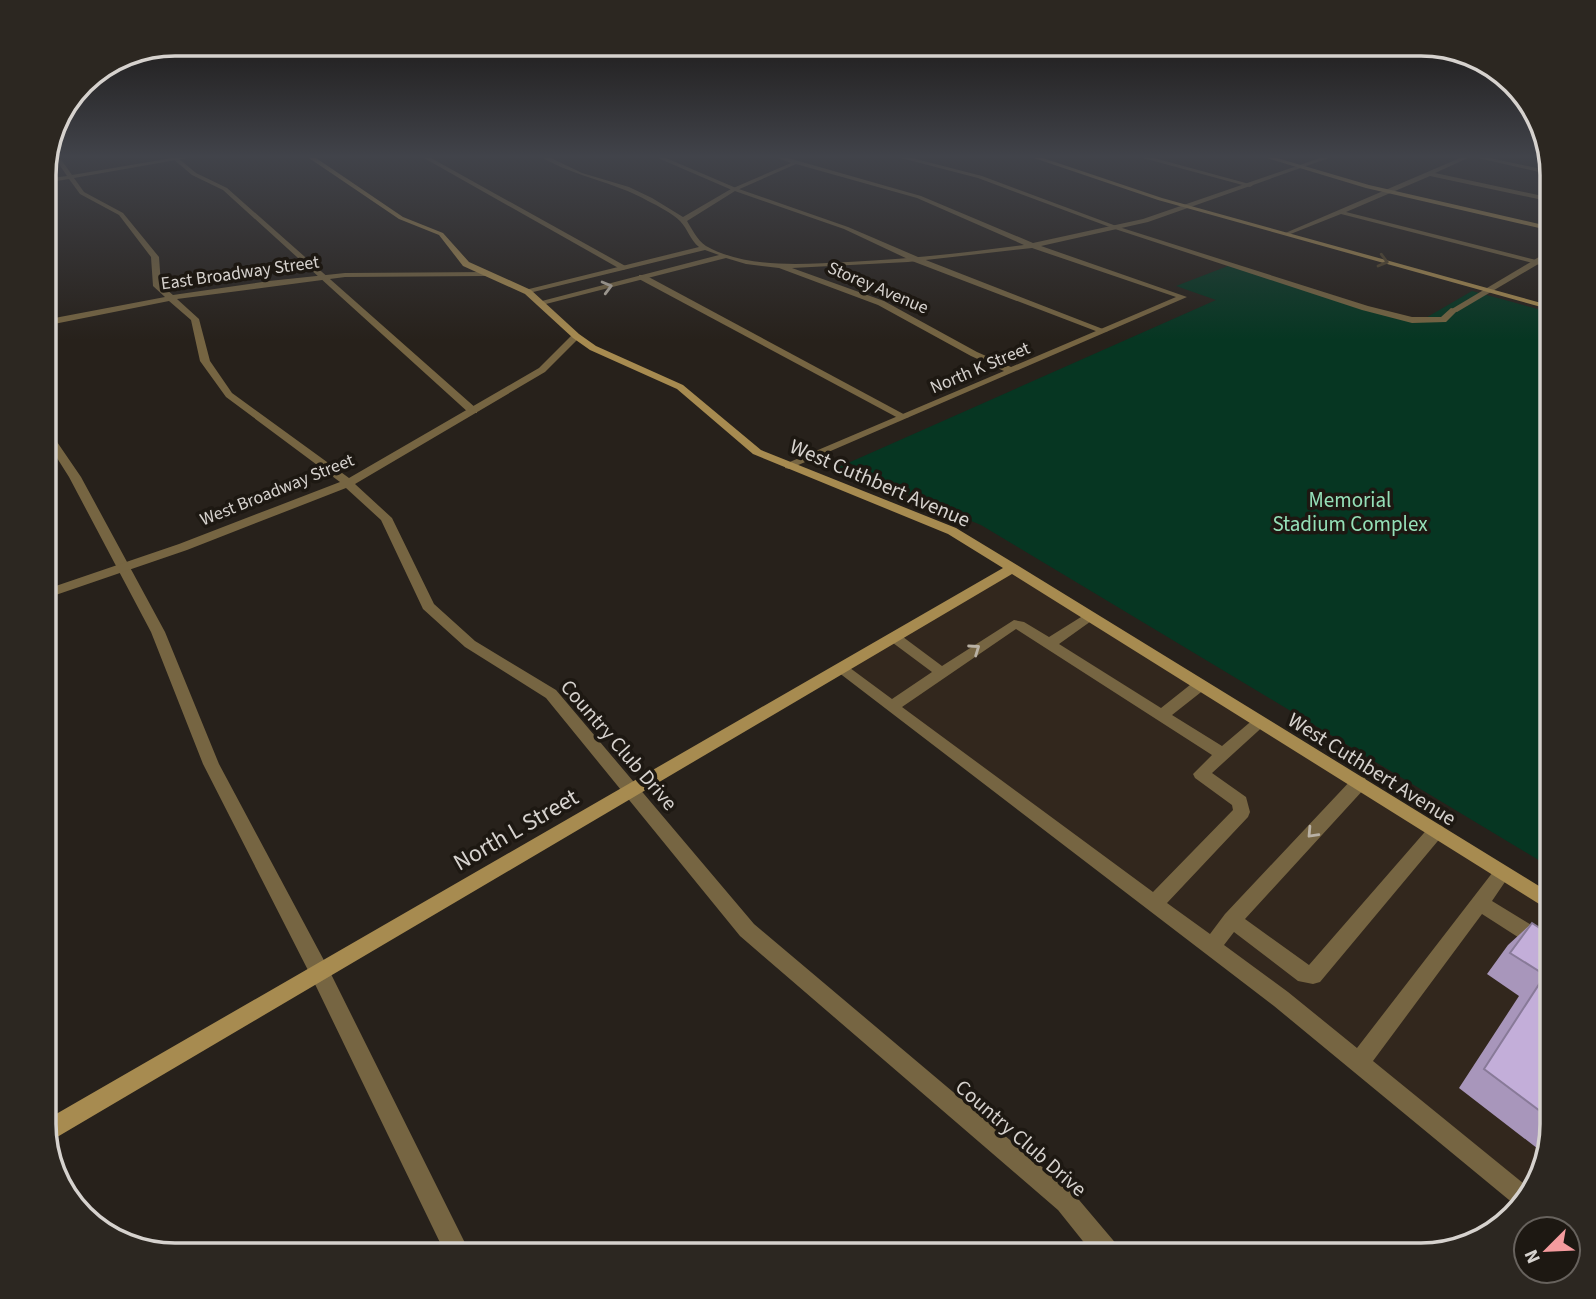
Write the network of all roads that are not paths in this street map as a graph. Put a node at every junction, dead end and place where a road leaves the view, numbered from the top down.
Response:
1 (125, 219) edge
2 (259, 219) edge
3 (403, 219) edge
4 (535, 219) edge
5 (819, 219) edge
6 (969, 219) edge
7 (1091, 219) edge
8 (1148, 219) edge
9 (1230, 219) edge
10 (1324, 219) edge
11 (1366, 219) edge
12 (1507, 219) edge
13 (683, 220) edge
14 (1540, 226) edge
15 (1116, 228) junction
16 (1286, 234) junction
17 (1030, 245) junction
18 (705, 248) junction
19 (724, 256) junction
20 (915, 259) junction
21 (1540, 260) edge
22 (1536, 262) junction
23 (1540, 263) edge
24 (780, 266) junction
25 (625, 268) junction
26 (485, 274) junction
27 (642, 277) junction
28 (326, 278) junction
29 (1489, 290) junction
30 (528, 292) junction
31 (170, 299) junction
32 (541, 304) junction
33 (1540, 305) edge
34 (56, 321) edge
35 (1104, 331) junction
36 (576, 336) junction
37 (1012, 371) junction
38 (473, 411) junction
39 (904, 417) junction
40 (56, 448) edge
41 (789, 466) junction
42 (348, 483) junction
43 (124, 568) junction
44 (1013, 568) junction
45 (56, 591) edge
46 (1089, 616) junction
47 (894, 638) junction
48 (1049, 644) junction
49 (841, 669) junction
50 (941, 672) junction
51 (1200, 685) junction
52 (891, 706) junction
53 (1162, 715) junction
54 (1260, 722) junction
55 (1224, 755) junction
56 (1359, 783) junction
57 (633, 791) junction
58 (1436, 831) junction
59 (1502, 873) junction
60 (1540, 897) edge
61 (1480, 903) junction
62 (1154, 904) junction
63 (1232, 920) junction
64 (1540, 940) edge
65 (1211, 947) junction
66 (320, 973) junction
67 (1359, 1063) junction
68 (56, 1126) edge
69 (1517, 1194) edge
70 (453, 1243) edge
71 (1099, 1243) edge

1 - 31 street, Country Club Drive
2 - 28 street
3 - 26 street, West Cuthbert Avenue
4 - 25 street
5 - 20 street
6 - 17 street
7 - 15 street
8 - 15 street
9 - 16 street
10 - 16 street
11 - 22 street
12 - 14 street
13 - 18 street, Storey Avenue
15 - 17 street
15 - 29 street
16 -> 29 street
17 - 20 street
17 - 35 street, North K Street
18 - 19 street, Storey Avenue
18 - 25 street
19 - 24 street, Storey Avenue
19 - 27 street
20 - 24 street
20 - 35 street
21 - 22 street
22 - 23 street
22 - 29 street
24 - 37 street, Storey Avenue
25 - 27 street
25 - 30 street
26 - 28 street, East Broadway Street
26 - 30 street, West Cuthbert Avenue
32 -> 27 street
27 - 39 street
28 - 31 street, East Broadway Street
28 - 38 street
29 - 33 street
30 - 32 street, West Cuthbert Avenue
31 - 34 street, East Broadway Street
31 - 42 street, Country Club Drive
32 - 36 street, West Cuthbert Avenue
35 - 37 street, North K Street
36 - 38 street, West Broadway Street
36 - 41 street, West Cuthbert Avenue
37 - 39 street, North K Street
38 - 42 street, West Broadway Street
39 - 41 street, North K Street
40 - 43 street
41 - 44 street, West Cuthbert Avenue
42 - 43 street, West Broadway Street
42 - 57 street, Country Club Drive
43 - 45 street, West Broadway Street
43 - 66 street
44 - 46 street, West Cuthbert Avenue
44 - 47 street, North L Street
46 - 48 street
46 - 51 street, West Cuthbert Avenue
47 - 49 street, North L Street
47 - 50 street
50 -> 48 street
48 - 53 street
49 - 52 street
49 - 57 street, North L Street
50 - 52 street
51 - 53 street
51 - 54 street, West Cuthbert Avenue
52 - 62 street
53 - 55 street
54 - 55 street
54 - 56 street, West Cuthbert Avenue
55 - 62 street
56 - 58 street, West Cuthbert Avenue
56 -> 63 street
57 - 66 street, North L Street
57 - 71 street, Country Club Drive
58 - 59 street, West Cuthbert Avenue
58 - 63 street
59 - 60 street, West Cuthbert Avenue
59 - 61 street
61 - 64 street
61 - 67 street
62 - 65 street
63 - 65 street
65 - 67 street
66 - 68 street, North L Street
66 - 70 street
67 - 69 street

